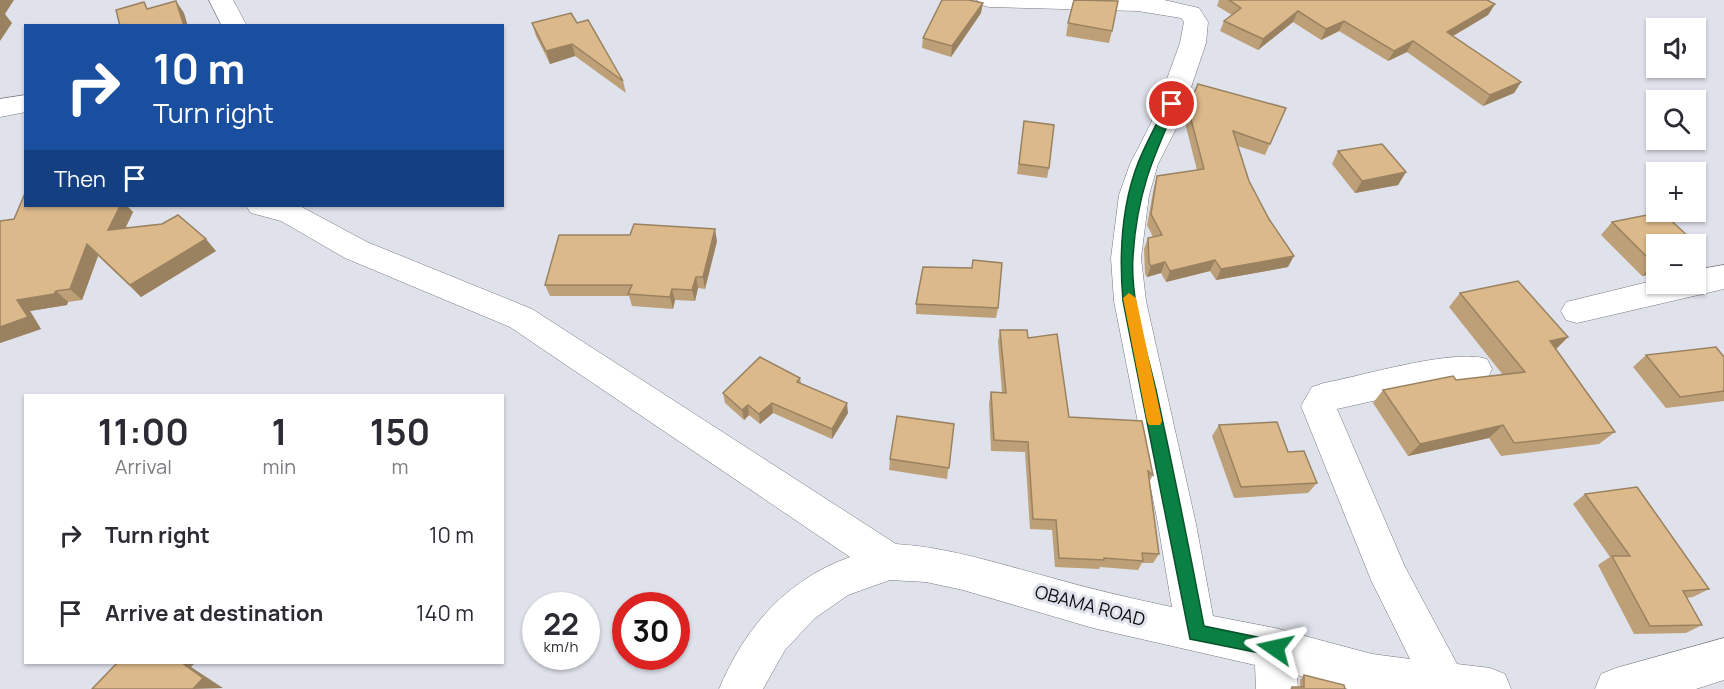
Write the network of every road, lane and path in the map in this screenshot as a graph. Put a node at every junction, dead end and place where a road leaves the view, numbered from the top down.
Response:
1 (221, 0) edge
2 (989, 0) edge
3 (234, 24) edge
4 (24, 103) edge
5 (0, 108) edge
6 (265, 207) edge
7 (1724, 277) edge
8 (1706, 280) edge
9 (1646, 294) edge
10 (1577, 310) dead end
11 (1475, 369) dead end
12 (890, 562) junction
13 (1196, 633) junction
14 (1275, 648) junction
15 (1724, 659) edge
16 (1445, 685) junction
17 (740, 689) edge
18 (1277, 689) edge
19 (1490, 689) edge
20 (1616, 689) edge

1 - 3 street
2 - 13 street
4 - 5 street
6 - 12 street
7 - 8 street
9 - 10 street
11 - 16 street
12 - 13 street, OBAMA ROAD
12 - 17 street, OBAMA ROAD
13 - 14 street, OBAMA ROAD
14 - 16 street, OBAMA ROAD
14 - 18 street
15 - 20 street
16 - 19 street, OBAMA ROAD

